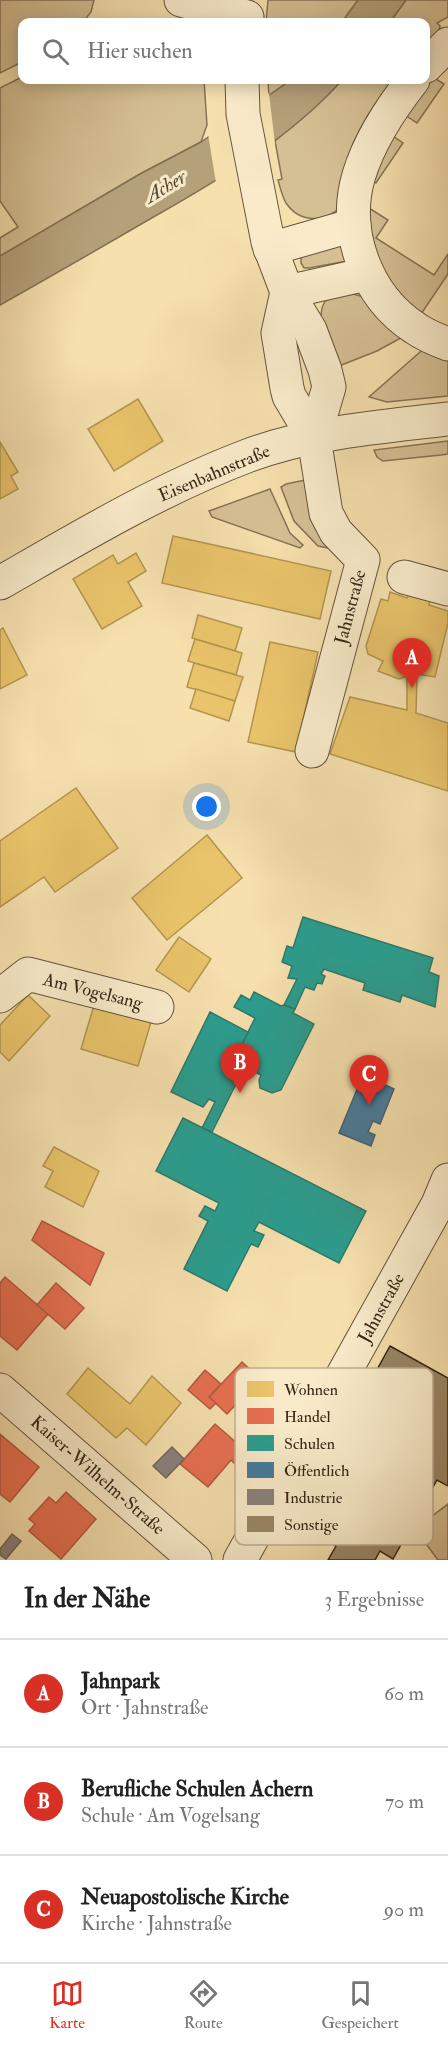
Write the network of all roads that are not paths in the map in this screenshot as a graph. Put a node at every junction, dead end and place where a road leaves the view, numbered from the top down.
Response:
1 (181, 0) edge
2 (248, 13) edge
3 (448, 44) edge
4 (430, 62) edge
5 (242, 84) edge
6 (411, 84) edge
7 (354, 225) junction
8 (270, 249) junction
9 (367, 274) junction
10 (287, 292) junction
11 (448, 344) edge
12 (448, 418) edge
13 (314, 438) junction
14 (404, 577) dead end
15 (0, 583) edge
16 (448, 589) edge
17 (312, 751) dead end
18 (0, 996) edge
19 (157, 1007) dead end
20 (448, 1180) edge
21 (347, 1368) edge
22 (0, 1390) edge
23 (248, 1545) edge
24 (195, 1560) edge
25 (240, 1560) edge

1 - 2 street
3 - 4 street
5 - 8 street
6 - 7 street
7 - 8 street
7 - 9 street
8 - 10 street
9 - 10 street
9 - 11 street
10 - 13 street
12 - 13 street, Eisenbahnstraße
13 - 15 street, Eisenbahnstraße
13 - 17 street, Jahnstraße
14 - 16 street
18 - 19 street, Am Vogelsang
20 - 21 street, Jahnstraße
22 - 24 street, Kaiser-Wilhelm-Straße
23 - 25 street, Jahnstraße

